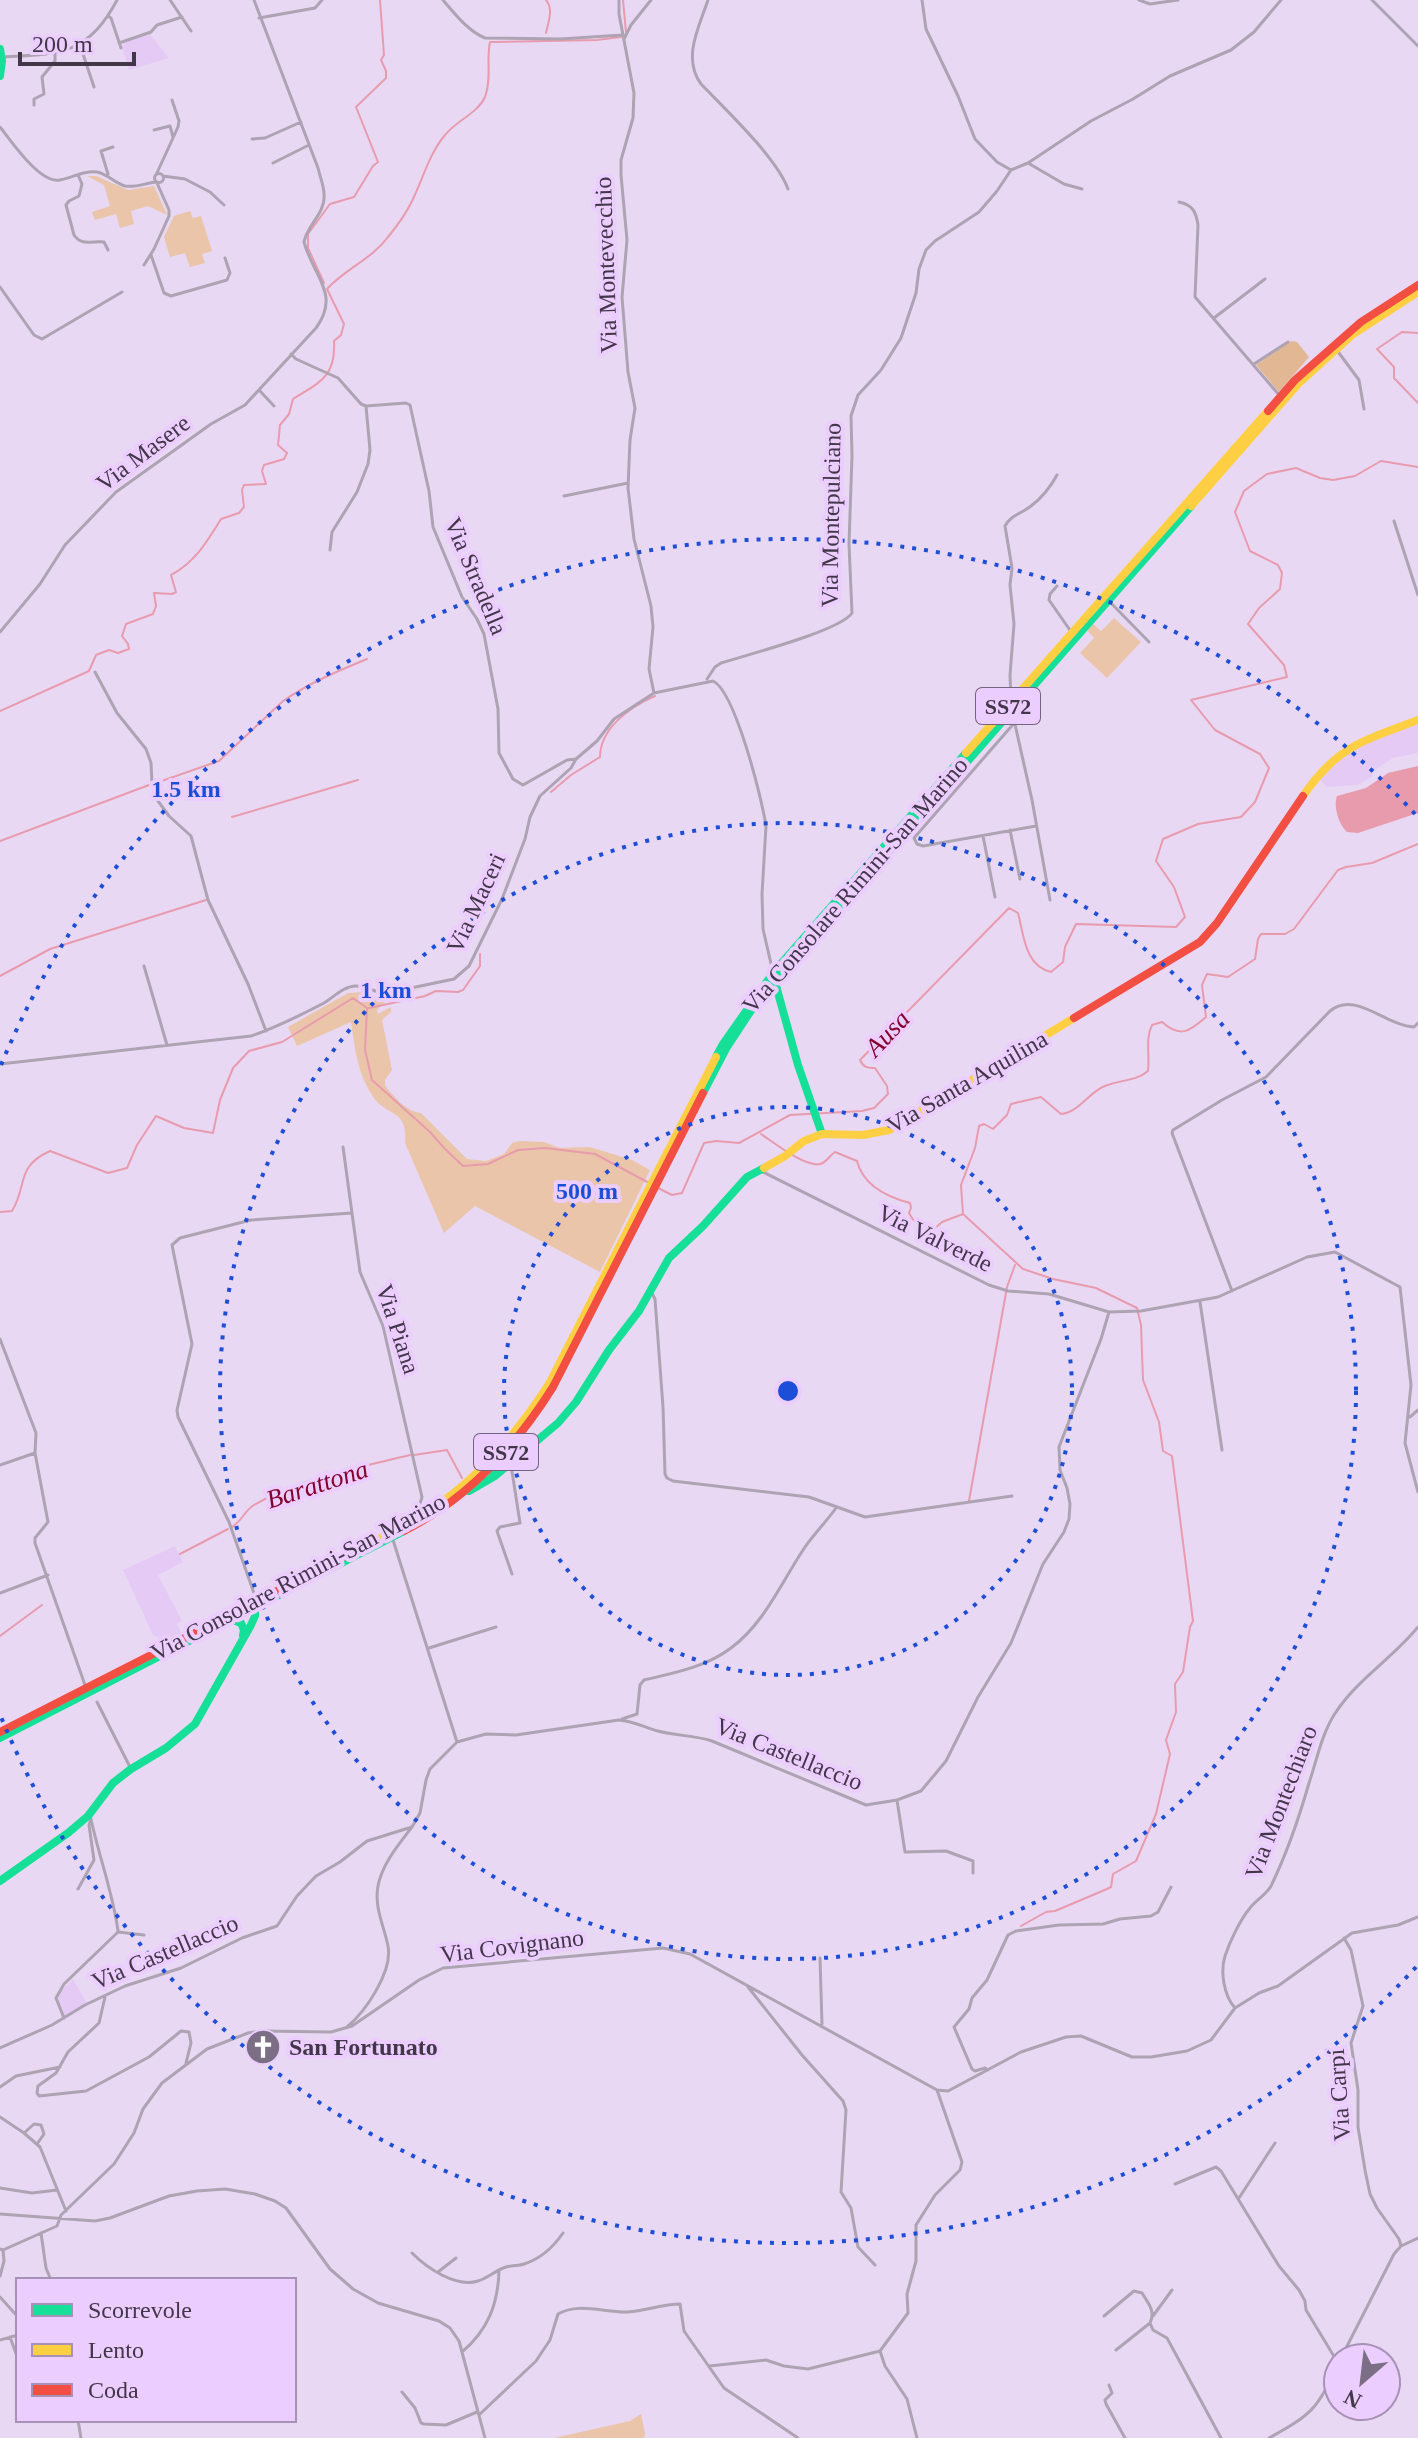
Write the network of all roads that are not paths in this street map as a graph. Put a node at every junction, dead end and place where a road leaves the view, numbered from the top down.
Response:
1 (117, 0) edge
2 (170, 0) edge
3 (254, 0) edge
4 (322, 0) edge
5 (443, 0) edge
6 (619, 0) edge
7 (651, 0) edge
8 (708, 0) edge
9 (922, 0) edge
10 (1139, 0) edge
11 (1178, 0) edge
12 (1281, 0) edge
13 (1372, 0) edge
14 (108, 16) junction
15 (182, 17) junction
16 (259, 18) junction
17 (191, 31) dead end
18 (623, 37) junction
19 (119, 43) junction
20 (80, 44) junction
21 (1418, 46) edge
22 (121, 48) dead end
23 (1, 53) edge
24 (55, 53) junction
25 (0, 76) edge
26 (94, 87) dead end
27 (172, 100) dead end
28 (34, 105) dead end
29 (301, 122) junction
30 (0, 127) edge
31 (154, 130) dead end
32 (173, 137) junction
33 (252, 139) dead end
34 (309, 145) junction
35 (113, 147) dead end
36 (273, 163) dead end
37 (1028, 163) junction
38 (1011, 170) junction
39 (77, 175) junction
40 (108, 175) junction
41 (159, 179) junction
42 (788, 189) dead end
43 (1082, 189) dead end
44 (1179, 202) dead end
45 (224, 205) dead end
46 (108, 250) dead end
47 (151, 255) junction
48 (225, 258) dead end
49 (144, 265) dead end
50 (1265, 279) dead end
51 (1418, 285) edge
52 (0, 287) edge
53 (122, 292) dead end
54 (1418, 292) edge
55 (1213, 319) junction
56 (1288, 342) dead end
57 (1336, 349) junction
58 (291, 354) junction
59 (1253, 365) junction
60 (259, 390) junction
61 (1281, 396) junction
62 (274, 406) dead end
63 (366, 406) junction
64 (1364, 409) dead end
65 (1057, 475) dead end
66 (628, 483) junction
67 (564, 496) dead end
68 (1394, 521) dead end
69 (330, 550) dead end
70 (1057, 586) dead end
71 (1418, 595) edge
72 (1108, 600) junction
73 (0, 632) edge
74 (1072, 633) junction
75 (1149, 642) dead end
76 (95, 672) dead end
77 (707, 681) junction
78 (654, 693) junction
79 (1012, 706) junction
80 (1418, 720) edge
81 (1016, 721) junction
82 (576, 759) junction
83 (1036, 826) junction
84 (1010, 830) junction
85 (983, 836) junction
86 (1020, 879) dead end
87 (995, 897) dead end
88 (1050, 900) dead end
89 (144, 966) dead end
90 (774, 977) junction
91 (1418, 1023) edge
92 (266, 1031) junction
93 (167, 1045) junction
94 (0, 1064) edge
95 (822, 1134) junction
96 (343, 1147) dead end
97 (758, 1169) junction
98 (650, 1192) junction
99 (352, 1213) junction
100 (651, 1291) junction
101 (1233, 1292) junction
102 (1200, 1302) junction
103 (1109, 1312) junction
104 (0, 1339) edge
105 (1418, 1410) edge
106 (1410, 1417) junction
107 (1222, 1450) dead end
108 (35, 1453) junction
109 (0, 1465) edge
110 (511, 1465) junction
111 (493, 1473) junction
112 (1418, 1492) edge
113 (1012, 1496) dead end
114 (836, 1508) junction
115 (415, 1520) junction
116 (393, 1538) junction
117 (512, 1574) dead end
118 (48, 1575) junction
119 (0, 1593) edge
120 (255, 1605) junction
121 (229, 1621) junction
122 (496, 1627) dead end
123 (1418, 1627) edge
124 (244, 1630) junction
125 (242, 1640) junction
126 (429, 1648) junction
127 (86, 1688) junction
128 (97, 1702) dead end
129 (619, 1720) junction
130 (0, 1735) edge
131 (457, 1742) junction
132 (131, 1769) junction
133 (897, 1800) junction
134 (90, 1818) junction
135 (412, 1827) junction
136 (973, 1873) dead end
137 (0, 1881) edge
138 (1171, 1887) dead end
139 (78, 1889) dead end
140 (1418, 1917) edge
141 (118, 1932) junction
142 (144, 1935) dead end
143 (1344, 1938) junction
144 (820, 1958) dead end
145 (746, 1984) junction
146 (105, 1996) junction
147 (1235, 2008) junction
148 (64, 2018) junction
149 (822, 2024) junction
150 (347, 2027) junction
151 (0, 2048) edge
152 (186, 2063) junction
153 (61, 2067) junction
154 (988, 2070) junction
155 (0, 2087) edge
156 (937, 2090) junction
157 (0, 2117) edge
158 (24, 2133) junction
159 (1275, 2143) dead end
160 (37, 2144) junction
161 (1175, 2184) dead end
162 (0, 2188) edge
163 (57, 2190) junction
164 (1239, 2198) junction
165 (66, 2211) junction
166 (0, 2214) edge
167 (60, 2217) junction
168 (41, 2233) junction
169 (563, 2233) dead end
170 (1418, 2238) edge
171 (1401, 2246) junction
172 (1, 2249) edge
173 (412, 2253) dead end
174 (456, 2258) dead end
175 (875, 2265) dead end
176 (500, 2270) junction
177 (438, 2272) junction
178 (0, 2276) edge
179 (51, 2278) edge
180 (1172, 2290) dead end
181 (0, 2297) edge
182 (16, 2315) edge
183 (1104, 2316) dead end
184 (1153, 2316) junction
185 (1150, 2323) junction
186 (16, 2336) edge
187 (10, 2337) junction
188 (0, 2340) edge
189 (1327, 2342) edge
190 (1349, 2342) edge
191 (1116, 2350) dead end
192 (880, 2351) junction
193 (462, 2352) junction
194 (16, 2354) edge
195 (709, 2366) junction
196 (1109, 2385) dead end
197 (402, 2392) dead end
198 (1322, 2397) edge
199 (479, 2414) junction
200 (485, 2438) edge
201 (798, 2438) edge
202 (917, 2438) edge
203 (1125, 2438) edge
204 (1221, 2438) edge
205 (1269, 2438) edge

1 - 14 street
2 - 15 street
3 - 16 street, Via Masere
4 - 16 street
5 - 18 street
6 - 18 street, Via Montevecchio
7 - 18 street
8 - 42 street
9 - 38 street
10 - 11 street
12 - 37 street
13 - 21 street
14 - 19 street
14 - 20 street
15 - 17 street
15 - 19 street
16 - 29 street, Via Masere
18 - 66 street, Via Montevecchio
19 - 22 street
20 - 24 street
20 - 26 street
23 - 24 street
23 - 25 main road
24 - 28 street
27 - 32 street
29 - 33 street
29 - 34 street, Via Masere
30 - 39 street
31 - 32 street
32 - 41 street
34 - 36 street
34 - 58 street, Via Masere
35 - 40 street
37 - 38 street
37 - 43 street
38 - 77 street, Via Montepulciano
39 - 40 street
39 - 46 street
40 - 41 street
41 - 45 street
41 - 47 street
44 - 55 street
47 - 48 street
47 - 49 street
50 - 55 street
51 - 61 main road, Via Consolare Rimini-San Marino / SS72
52 - 53 street
54 - 57 main road, Via Consolare Rimini-San Marino / SS72
55 - 59 street
56 - 59 street
57 - 64 street
57 - 72 main road, Via Consolare Rimini-San Marino / SS72
58 - 60 street, Via Masere
58 - 63 street
59 - 61 street
60 - 62 street
60 - 73 street, Via Masere
61 - 74 main road, Via Consolare Rimini-San Marino / SS72
63 - 69 street
63 - 82 street, Via Stradella
65 - 79 street
66 - 67 street
66 - 78 street, Via Montevecchio
68 - 71 street
70 - 74 street
72 - 75 street
72 - 79 main road, Via Consolare Rimini-San Marino / SS72
74 - 79 main road, Via Consolare Rimini-San Marino / SS72
76 - 92 street
77 - 78 street
77 - 90 street
78 - 82 street, Via Maceri
79 - 81 street
79 - 90 main road, Via Consolare Rimini-San Marino / SS72
80 - 95 main road, Via Santa Aquilina
81 - 83 street
81 - 85 street
82 - 92 street, Via Maceri
83 - 84 street
83 - 88 street
84 - 85 street
84 - 86 street
85 - 87 street
89 - 93 street
90 - 95 main road
90 - 98 main road, Via Consolare Rimini-San Marino / SS72
91 - 101 street
92 - 93 street, Via Maceri
93 - 94 street, Via Maceri
95 - 97 main road, Via Santa Aquilina
96 - 99 street, Via Piana
97 - 100 main road, Via Santa Aquilina
97 - 103 street, Via Valverde
98 - 111 main road, Via Consolare Rimini-San Marino / SS72
98 - 115 main road, Via Consolare Rimini-San Marino / SS72
99 - 115 street, Via Piana
99 - 120 street
100 - 110 main road, Via Santa Aquilina
100 - 114 street
101 - 102 street, Via Valverde
101 - 106 street, Via Valverde
102 - 103 street, Via Valverde
102 - 107 street
103 - 133 street, Via Castellaccio
104 - 108 street
105 - 106 street
106 - 112 street
108 - 109 street
108 - 118 street
110 - 111 main road, Via Santa Aquilina
110 - 117 street
111 - 116 main road, Via Consolare Rimini-San Marino / SS72
113 - 114 street
114 - 129 street
115 - 120 main road, Via Consolare Rimini-San Marino / SS72
116 - 120 main road, Via Consolare Rimini-San Marino / SS72
116 - 126 street, Via Consolare Rimini-San Marino
118 - 119 street
118 - 127 street
120 - 121 main road, Via Consolare Rimini-San Marino / SS72
120 - 124 main road
120 - 125 main road
120 - 127 main road, Via Consolare Rimini-San Marino / SS72
121 - 124 main road
121 - 130 main road, Via Consolare Rimini-San Marino / SS72
122 - 126 street
123 - 147 street, Via Montechiaro
124 - 125 main road
125 - 132 main road
126 - 131 street, Via Consolare Rimini-San Marino
127 - 130 main road, Via Consolare Rimini-San Marino / SS72
128 - 132 street
129 - 131 street, Via Castellaccio
129 - 133 street, Via Castellaccio
131 - 135 street
132 - 134 main road
133 - 136 street
134 - 137 main road
134 - 139 street
134 - 141 street
135 - 146 street, Via Castellaccio
135 - 150 street
138 - 154 street
140 - 143 street
141 - 142 street
141 - 148 street
143 - 147 street
143 - 171 street, Via Carpi
144 - 149 street
145 - 149 street, Via Covignano
145 - 150 street, Via Covignano
145 - 175 street
146 - 148 street, Via Castellaccio
146 - 153 street
147 - 154 street
148 - 151 street, Via Castellaccio
149 - 156 street, Via Covignano
150 - 152 street, Via Covignano
152 - 153 street
152 - 165 street, Via Covignano
153 - 155 street
154 - 156 street
156 - 192 street
157 - 158 street
158 - 160 street
158 - 160 street
159 - 164 street
160 - 163 street
161 - 164 street
162 - 163 street
163 - 165 street
164 - 189 street
165 - 167 street, Via Covignano
166 - 167 street
167 - 168 street, Via Covignano
167 - 193 street
168 - 172 street, Via Covignano
168 - 179 street
169 - 176 street
170 - 171 street
171 - 190 street
172 - 178 street
173 - 177 street
174 - 177 street
176 - 177 street
176 - 193 street
180 - 184 street
181 - 182 street
183 - 184 street
184 - 185 street
185 - 191 street
185 - 204 street
186 - 187 street
187 - 188 street
187 - 194 street
192 - 195 street
192 - 202 street
193 - 199 street
195 - 199 street
195 - 201 street
196 - 203 street
197 - 199 street
198 - 205 street
199 - 200 street

